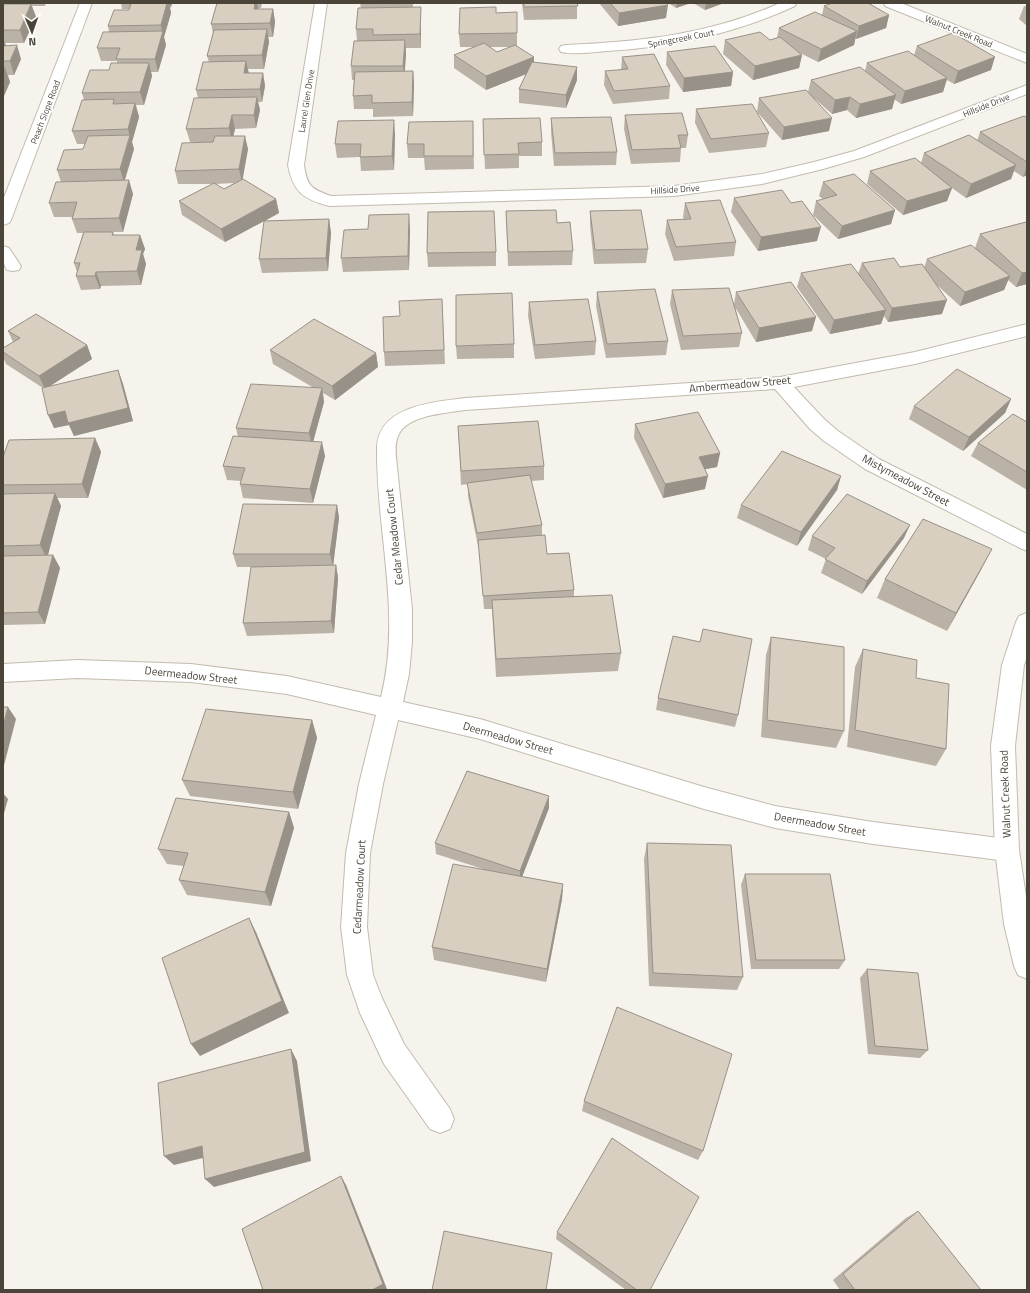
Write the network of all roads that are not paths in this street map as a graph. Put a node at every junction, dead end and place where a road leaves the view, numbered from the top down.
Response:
1 (86, 3) edge
2 (321, 3) edge
3 (790, 3) edge
4 (890, 3) edge
5 (566, 49) dead end
6 (1027, 59) edge
7 (1027, 89) edge
8 (309, 194) joint
9 (3, 220) edge
10 (3, 251) edge
11 (13, 266) dead end
12 (1027, 330) edge
13 (780, 383) junction
14 (448, 406) joint
15 (1027, 543) edge
16 (1027, 622) edge
17 (3, 673) edge
18 (390, 708) junction
19 (1007, 850) junction
20 (1027, 966) edge
21 (440, 1118) dead end

1 - 9 street, Peach Slope Road
2 - 8 street, Laurel Glen Drive
3 - 5 street, Springcreek Court
4 - 6 street, Walnut Creek Road
7 - 8 street, Hillside Drive
10 - 11 street
12 - 13 street, Ambermeadow Street
13 - 14 street, Ambermeadow Street
13 - 15 street, Mistymeadow Street
14 - 18 street, Cedar Meadow Court
16 - 19 street, Walnut Creek Road
17 - 18 street, Deermeadow Street
18 - 19 street, Deermeadow Street
18 - 21 street, Cedarmeadow Court
19 - 20 street, Walnut Creek Road

